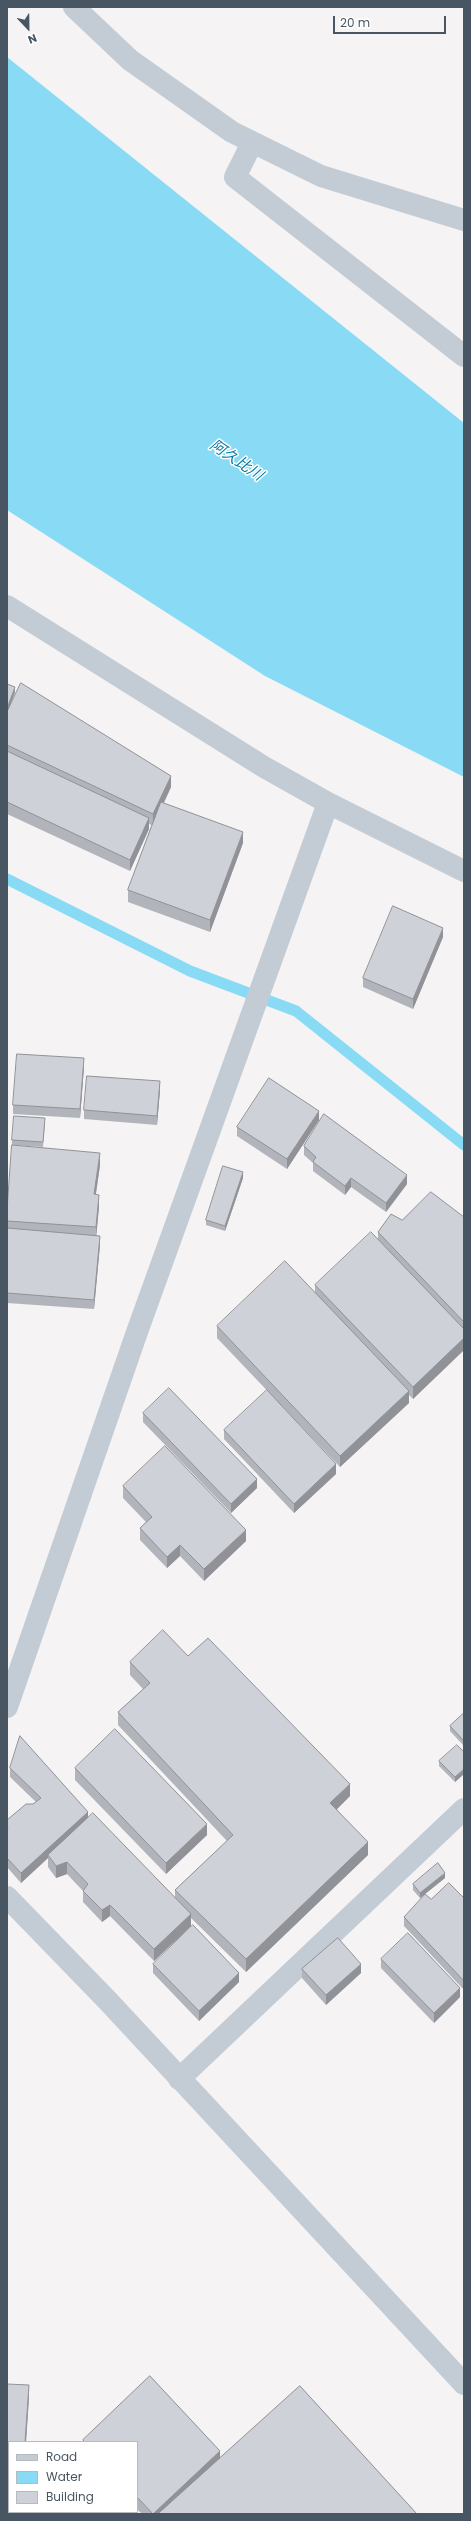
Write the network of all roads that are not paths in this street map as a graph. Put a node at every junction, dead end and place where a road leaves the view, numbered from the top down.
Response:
1 (74, 7) edge
2 (252, 143) junction
3 (464, 220) edge
4 (464, 356) edge
5 (7, 606) edge
6 (328, 803) junction
7 (464, 871) edge
8 (7, 1707) edge
9 (464, 1809) edge
10 (7, 1897) edge
11 (179, 2079) junction
12 (464, 2384) edge

1 - 2 street
2 - 3 street
2 - 4 street
5 - 6 street
6 - 7 street
6 - 8 street
9 - 11 street
10 - 11 street
11 - 12 street

